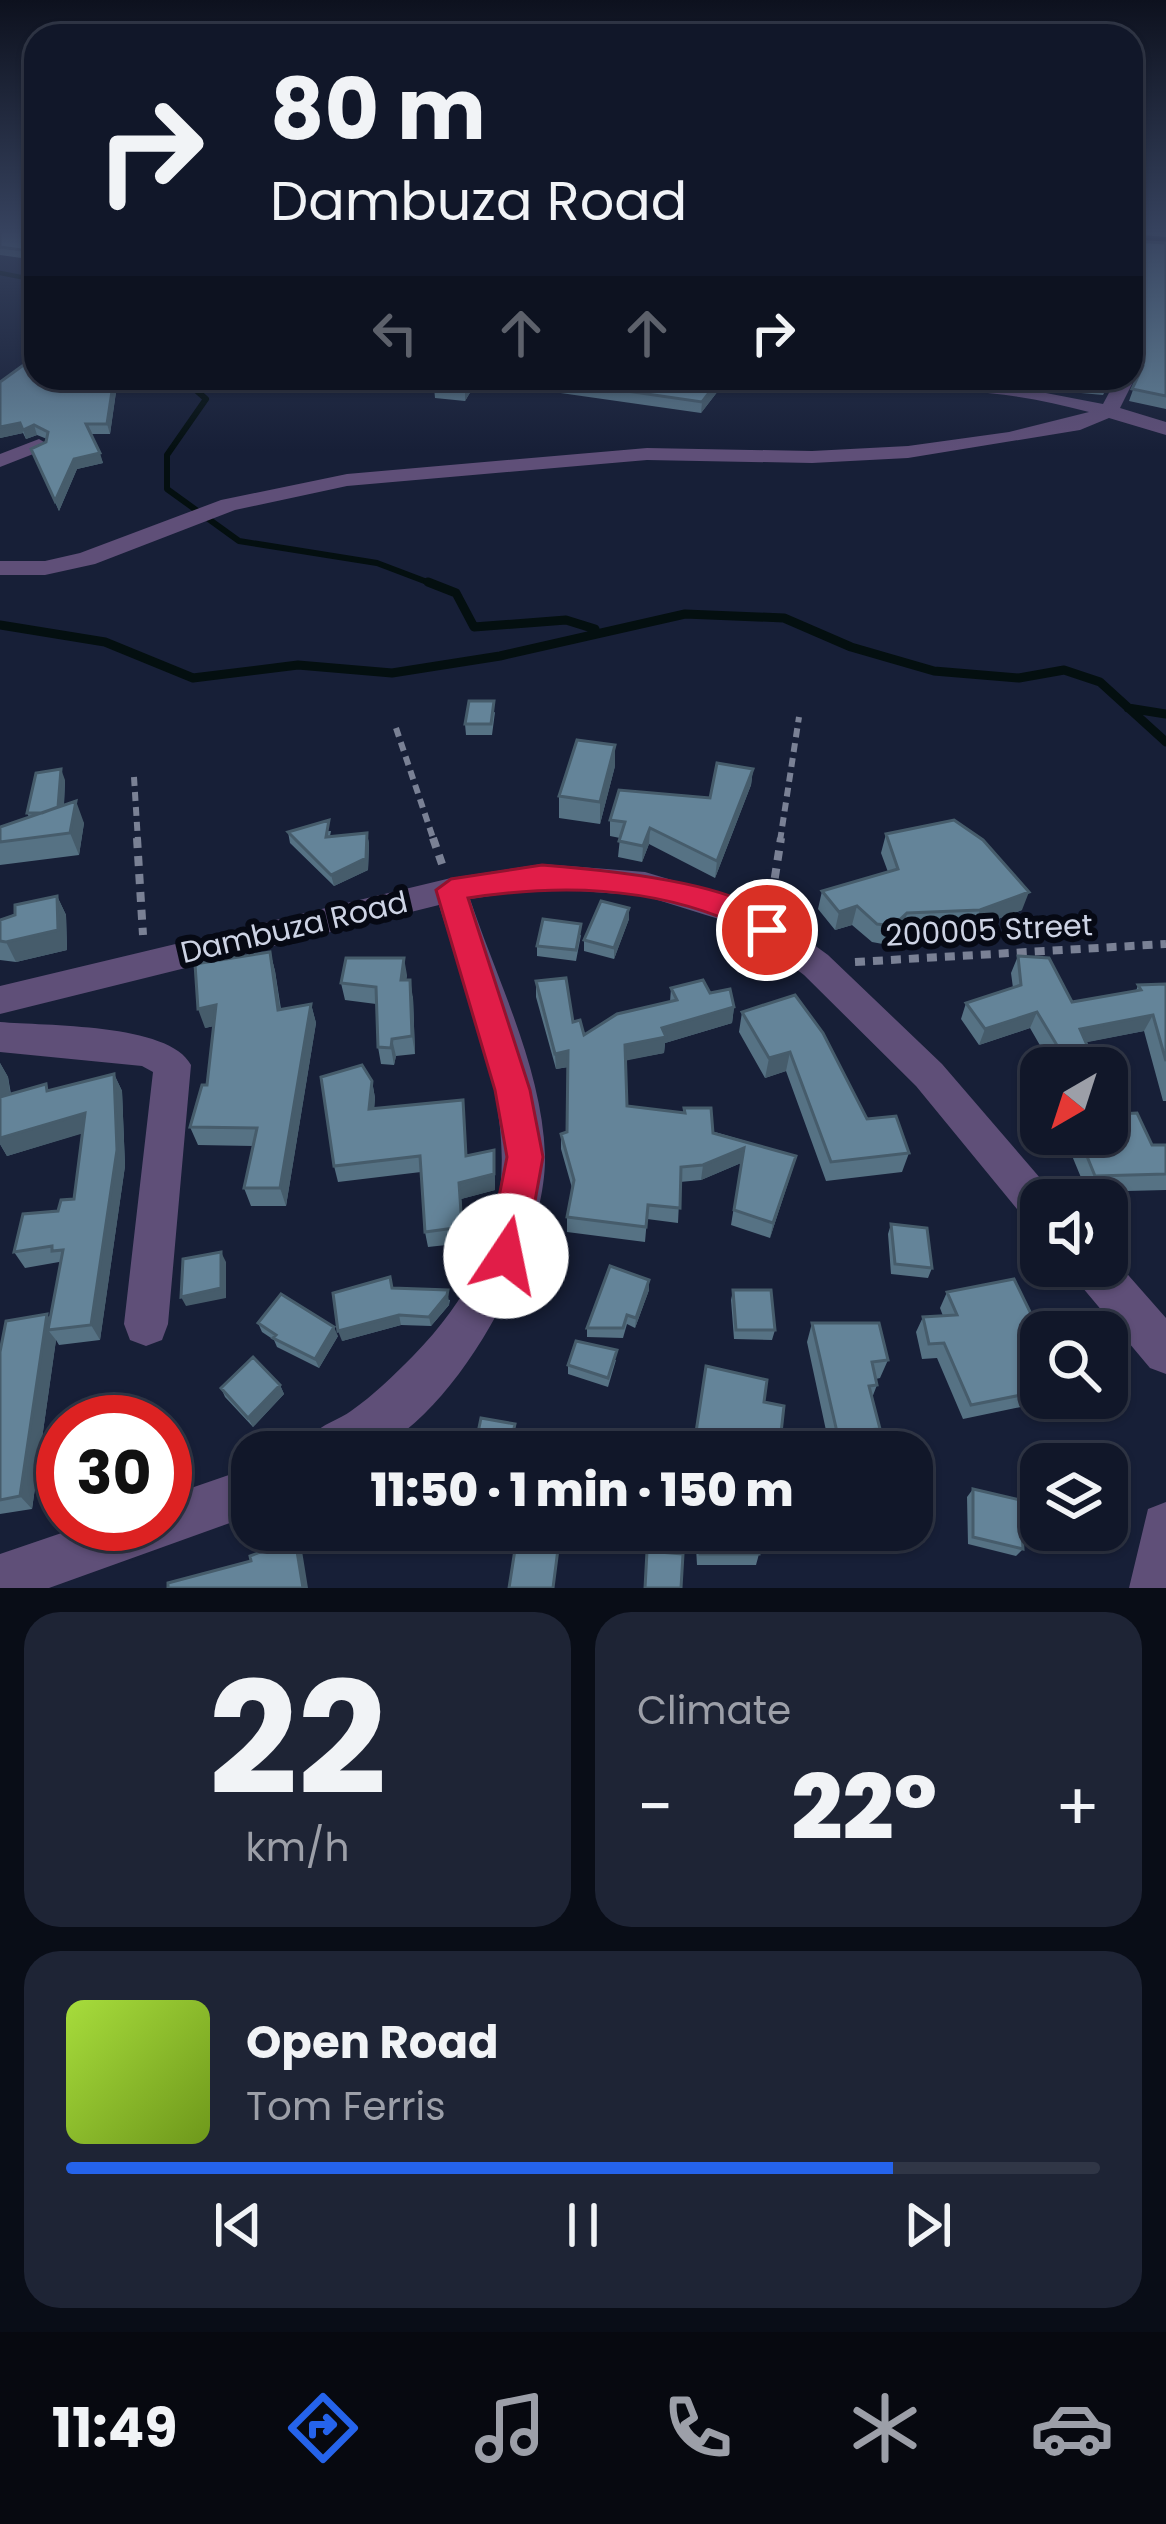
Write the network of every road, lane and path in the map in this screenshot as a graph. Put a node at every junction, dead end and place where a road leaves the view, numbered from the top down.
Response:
1 (1010, 390) edge
2 (1119, 390) edge
3 (1108, 410) junction
4 (1166, 429) edge
5 (39, 445) edge
6 (0, 461) edge
7 (0, 568) edge
8 (800, 717) dead end
9 (396, 728) dead end
10 (134, 777) dead end
11 (451, 890) junction
12 (767, 930) junction
13 (1166, 944) edge
14 (143, 963) junction
15 (816, 965) junction
16 (0, 1000) edge
17 (0, 1037) edge
18 (1020, 1182) edge
19 (1110, 1287) edge
20 (146, 1324) dead end
21 (1166, 1352) edge
22 (367, 1431) edge
23 (231, 1498) edge
24 (192, 1512) edge
25 (1166, 1527) edge
26 (82, 1551) edge
27 (0, 1580) edge
28 (1155, 1588) edge

1 - 3 street
2 - 3 street
3 - 4 street
3 - 7 street
5 - 6 street
8 - 12 path
9 - 11 path
10 - 14 path
11 - 12 street, Dambuza Road
11 - 14 street, Dambuza Road
11 - 22 street
12 - 15 street, Dambuza Road
13 - 15 path, 200005 Street
14 - 16 street, Dambuza Road
15 - 18 street, Dambuza Road
17 - 20 street
19 - 21 street
23 - 24 street
25 - 28 street
26 - 27 street

